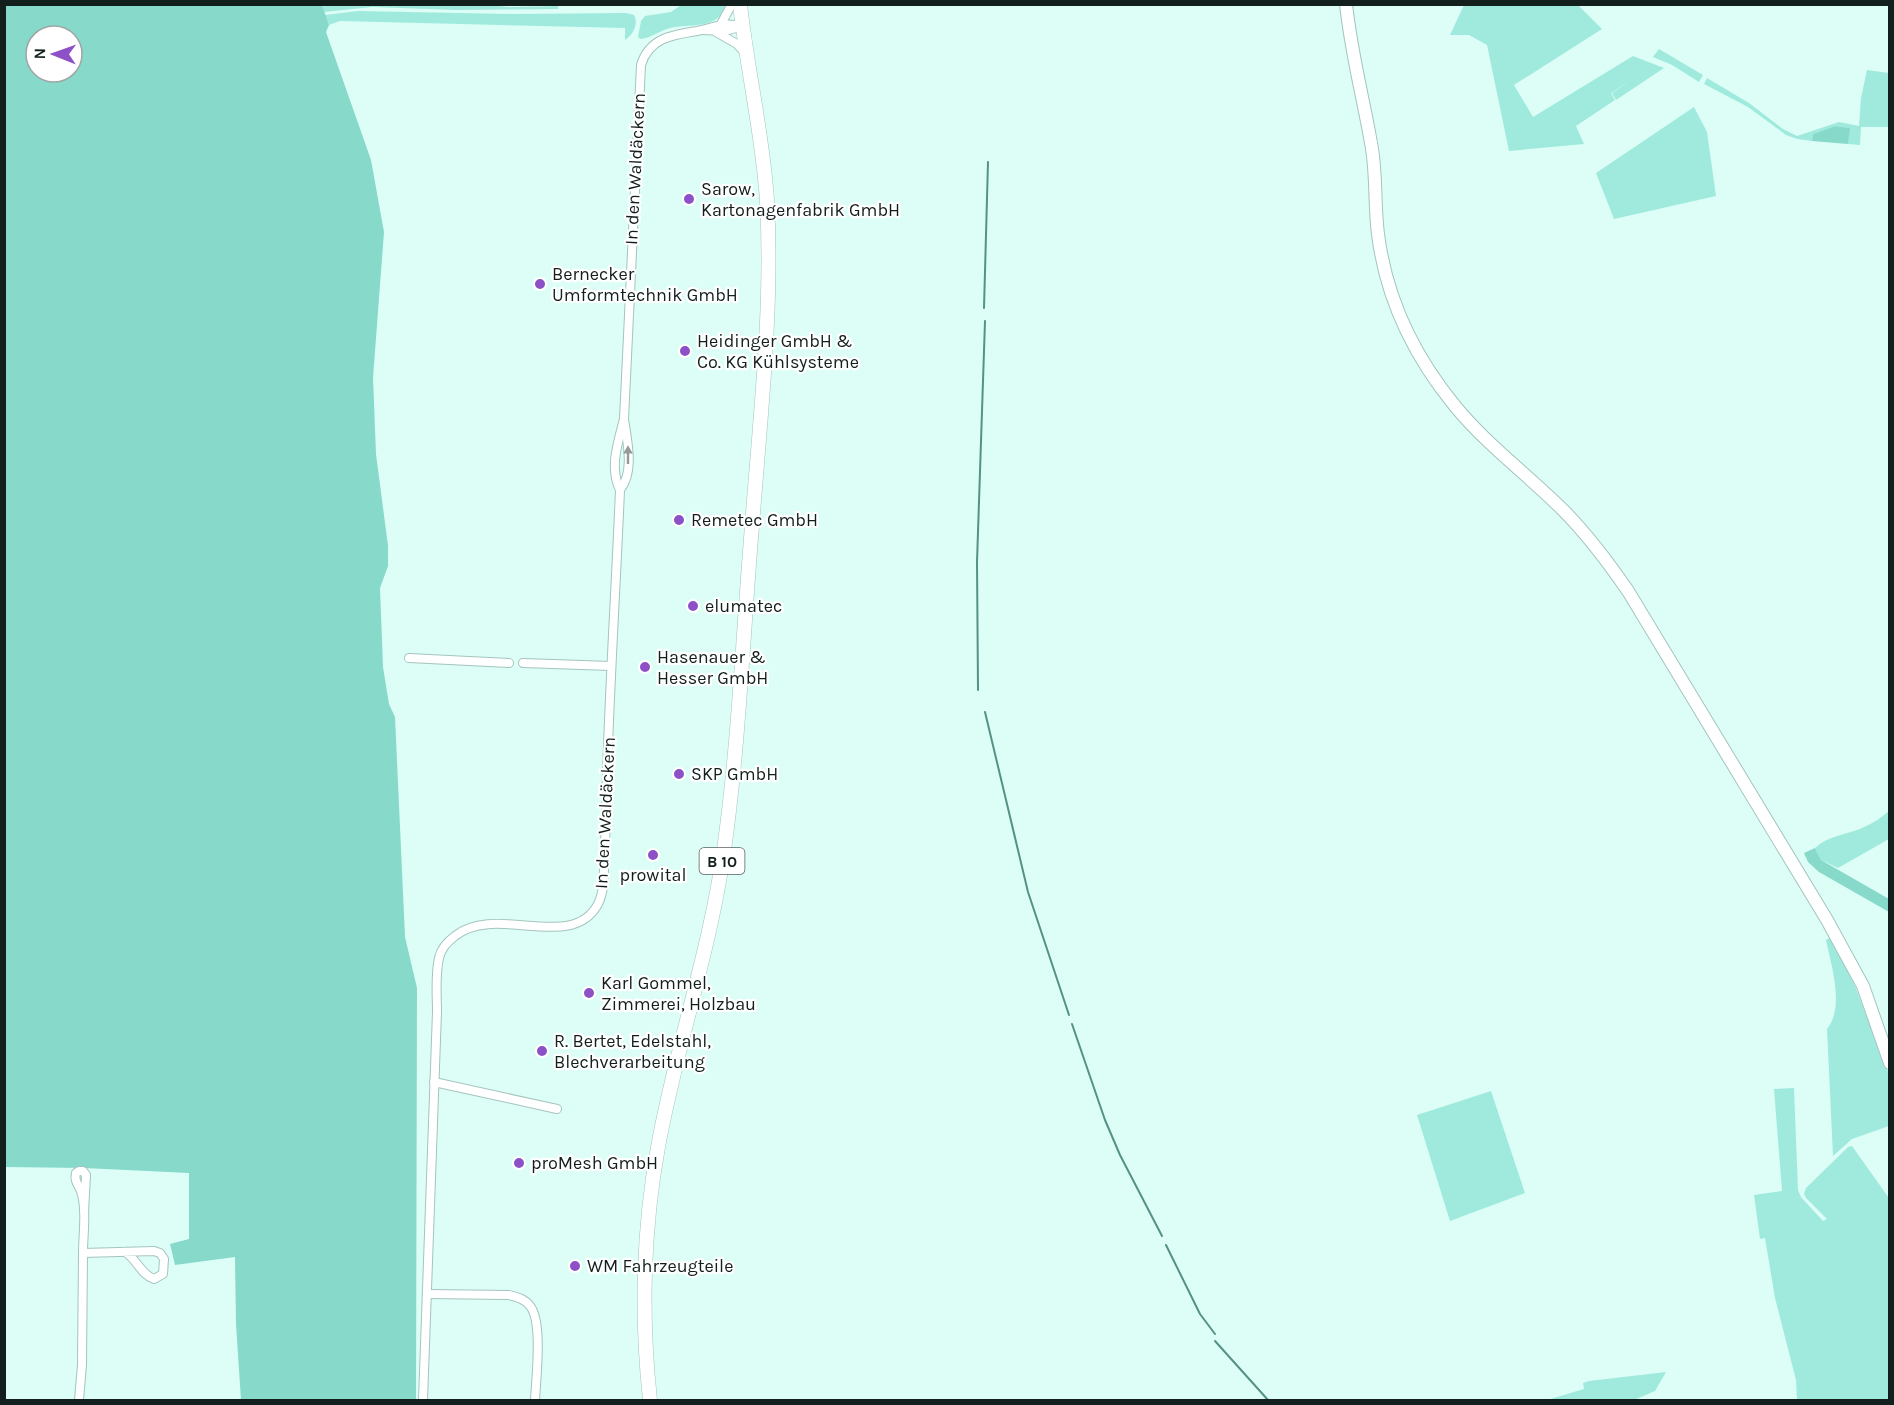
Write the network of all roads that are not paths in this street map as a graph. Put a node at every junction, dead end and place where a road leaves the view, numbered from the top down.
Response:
1 (732, 4) edge
2 (740, 4) edge
3 (1346, 4) edge
4 (742, 26) junction
5 (718, 28) junction
6 (747, 55) junction
7 (624, 419) junction
8 (620, 490) junction
9 (409, 658) dead end
10 (509, 663) dead end
11 (523, 663) dead end
12 (611, 666) junction
13 (1890, 1063) edge
14 (434, 1082) junction
15 (557, 1109) dead end
16 (84, 1212) dead end
17 (125, 1252) junction
18 (83, 1253) junction
19 (427, 1294) junction
20 (79, 1401) edge
21 (423, 1401) edge
22 (535, 1401) edge
23 (651, 1401) edge

1 - 5 street
2 - 4 main road, B 10
3 - 13 street
4 - 5 street, In den Waldäckern
4 - 6 main road, B 10
5 - 6 street
5 - 7 street, In den Waldäckern
6 - 23 main road, B 10
7 - 8 street, In den Waldäckern
8 -> 7 street, In den Waldäckern
8 - 12 street, In den Waldäckern
9 - 10 street
11 - 12 street
12 - 14 street, In den Waldäckern
14 - 15 street
14 - 19 street, In den Waldäckern
16 - 18 street
17 - 17 street
17 - 18 street
18 - 20 street
19 - 21 street, In den Waldäckern
19 - 22 street

